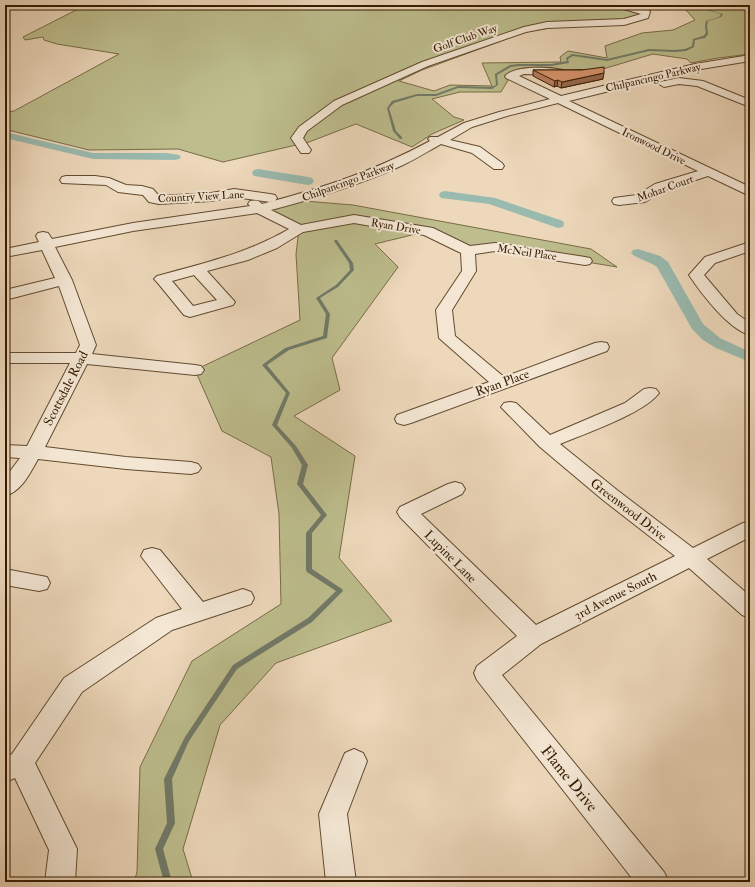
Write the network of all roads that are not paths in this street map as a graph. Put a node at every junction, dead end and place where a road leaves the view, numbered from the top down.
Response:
1 (620, 5) edge
2 (750, 54) edge
3 (750, 58) edge
4 (569, 72) edge
5 (553, 98) junction
6 (604, 100) dead end
7 (589, 104) dead end
8 (750, 104) edge
9 (574, 107) junction
10 (434, 139) junction
11 (305, 150) dead end
12 (498, 166) dead end
13 (710, 172) junction
14 (66, 180) dead end
15 (750, 192) edge
16 (270, 198) junction
17 (619, 201) dead end
18 (256, 205) junction
19 (299, 229) junction
20 (45, 240) junction
21 (5, 244) edge
22 (750, 246) edge
23 (468, 250) junction
24 (5, 254) edge
25 (585, 261) dead end
26 (197, 269) dead end
27 (64, 280) junction
28 (5, 294) edge
29 (750, 330) edge
30 (601, 347) dead end
31 (5, 358) edge
32 (81, 358) junction
33 (195, 370) dead end
34 (501, 383) junction
35 (650, 393) dead end
36 (510, 407) dead end
37 (404, 419) dead end
38 (547, 443) junction
39 (5, 451) edge
40 (33, 452) junction
41 (191, 468) dead end
42 (5, 489) edge
43 (455, 489) dead end
44 (750, 528) edge
45 (152, 556) dead end
46 (690, 557) junction
47 (5, 577) edge
48 (38, 583) dead end
49 (243, 598) dead end
50 (750, 609) edge
51 (198, 613) junction
52 (533, 637) junction
53 (486, 673) joint
54 (354, 761) dead end
55 (13, 766) edge
56 (60, 882) edge
57 (341, 882) edge
58 (654, 882) edge

1 - 11 street, Golf Club Way
2 - 5 street, Chilpancingo Parkway
3 - 5 street, Chilpancingo Parkway
4 - 5 street, Ironwood Drive
5 - 9 street, Ironwood Drive
5 - 10 street, Chilpancingo Parkway
6 - 8 street
7 - 9 street
9 - 13 street, Ironwood Drive
10 - 12 street
10 - 16 street, Chilpancingo Parkway
10 - 18 street, Chilpancingo Parkway
13 - 15 street, Ironwood Drive
13 - 17 street, Mohar Court
14 - 16 street, Country View Lane
16 - 18 street, Chilpancingo Parkway
18 - 19 street
18 - 20 street, Chilpancingo Parkway
19 - 23 street, Ryan Drive
19 - 26 street, Ryan Drive
20 - 21 street, Chilpancingo Parkway
20 - 24 street, Chilpancingo Parkway
20 - 27 street, Scottsdale Road
22 - 29 street
23 - 25 street, McNeil Place
23 - 34 street
27 - 28 street
27 - 32 street, Scottsdale Road
30 - 34 street, Ryan Place
31 - 32 street
32 - 33 street
32 - 40 street, Scottsdale Road
34 - 37 street, Ryan Place
35 - 38 street
36 - 38 street, Greenwood Drive
38 - 46 street, Greenwood Drive
39 - 40 street
40 - 41 street
40 - 42 street, Scottsdale Road
43 - 52 street, Lupine Lane
44 - 46 street, 3rd Avenue South
45 - 51 street
46 - 50 street, Greenwood Drive
46 - 52 street, 3rd Avenue South
47 - 48 street
49 - 51 street
51 - 55 street
52 - 53 street, 3rd Avenue South
53 - 58 street, Flame Drive
54 - 57 street
55 - 56 street

